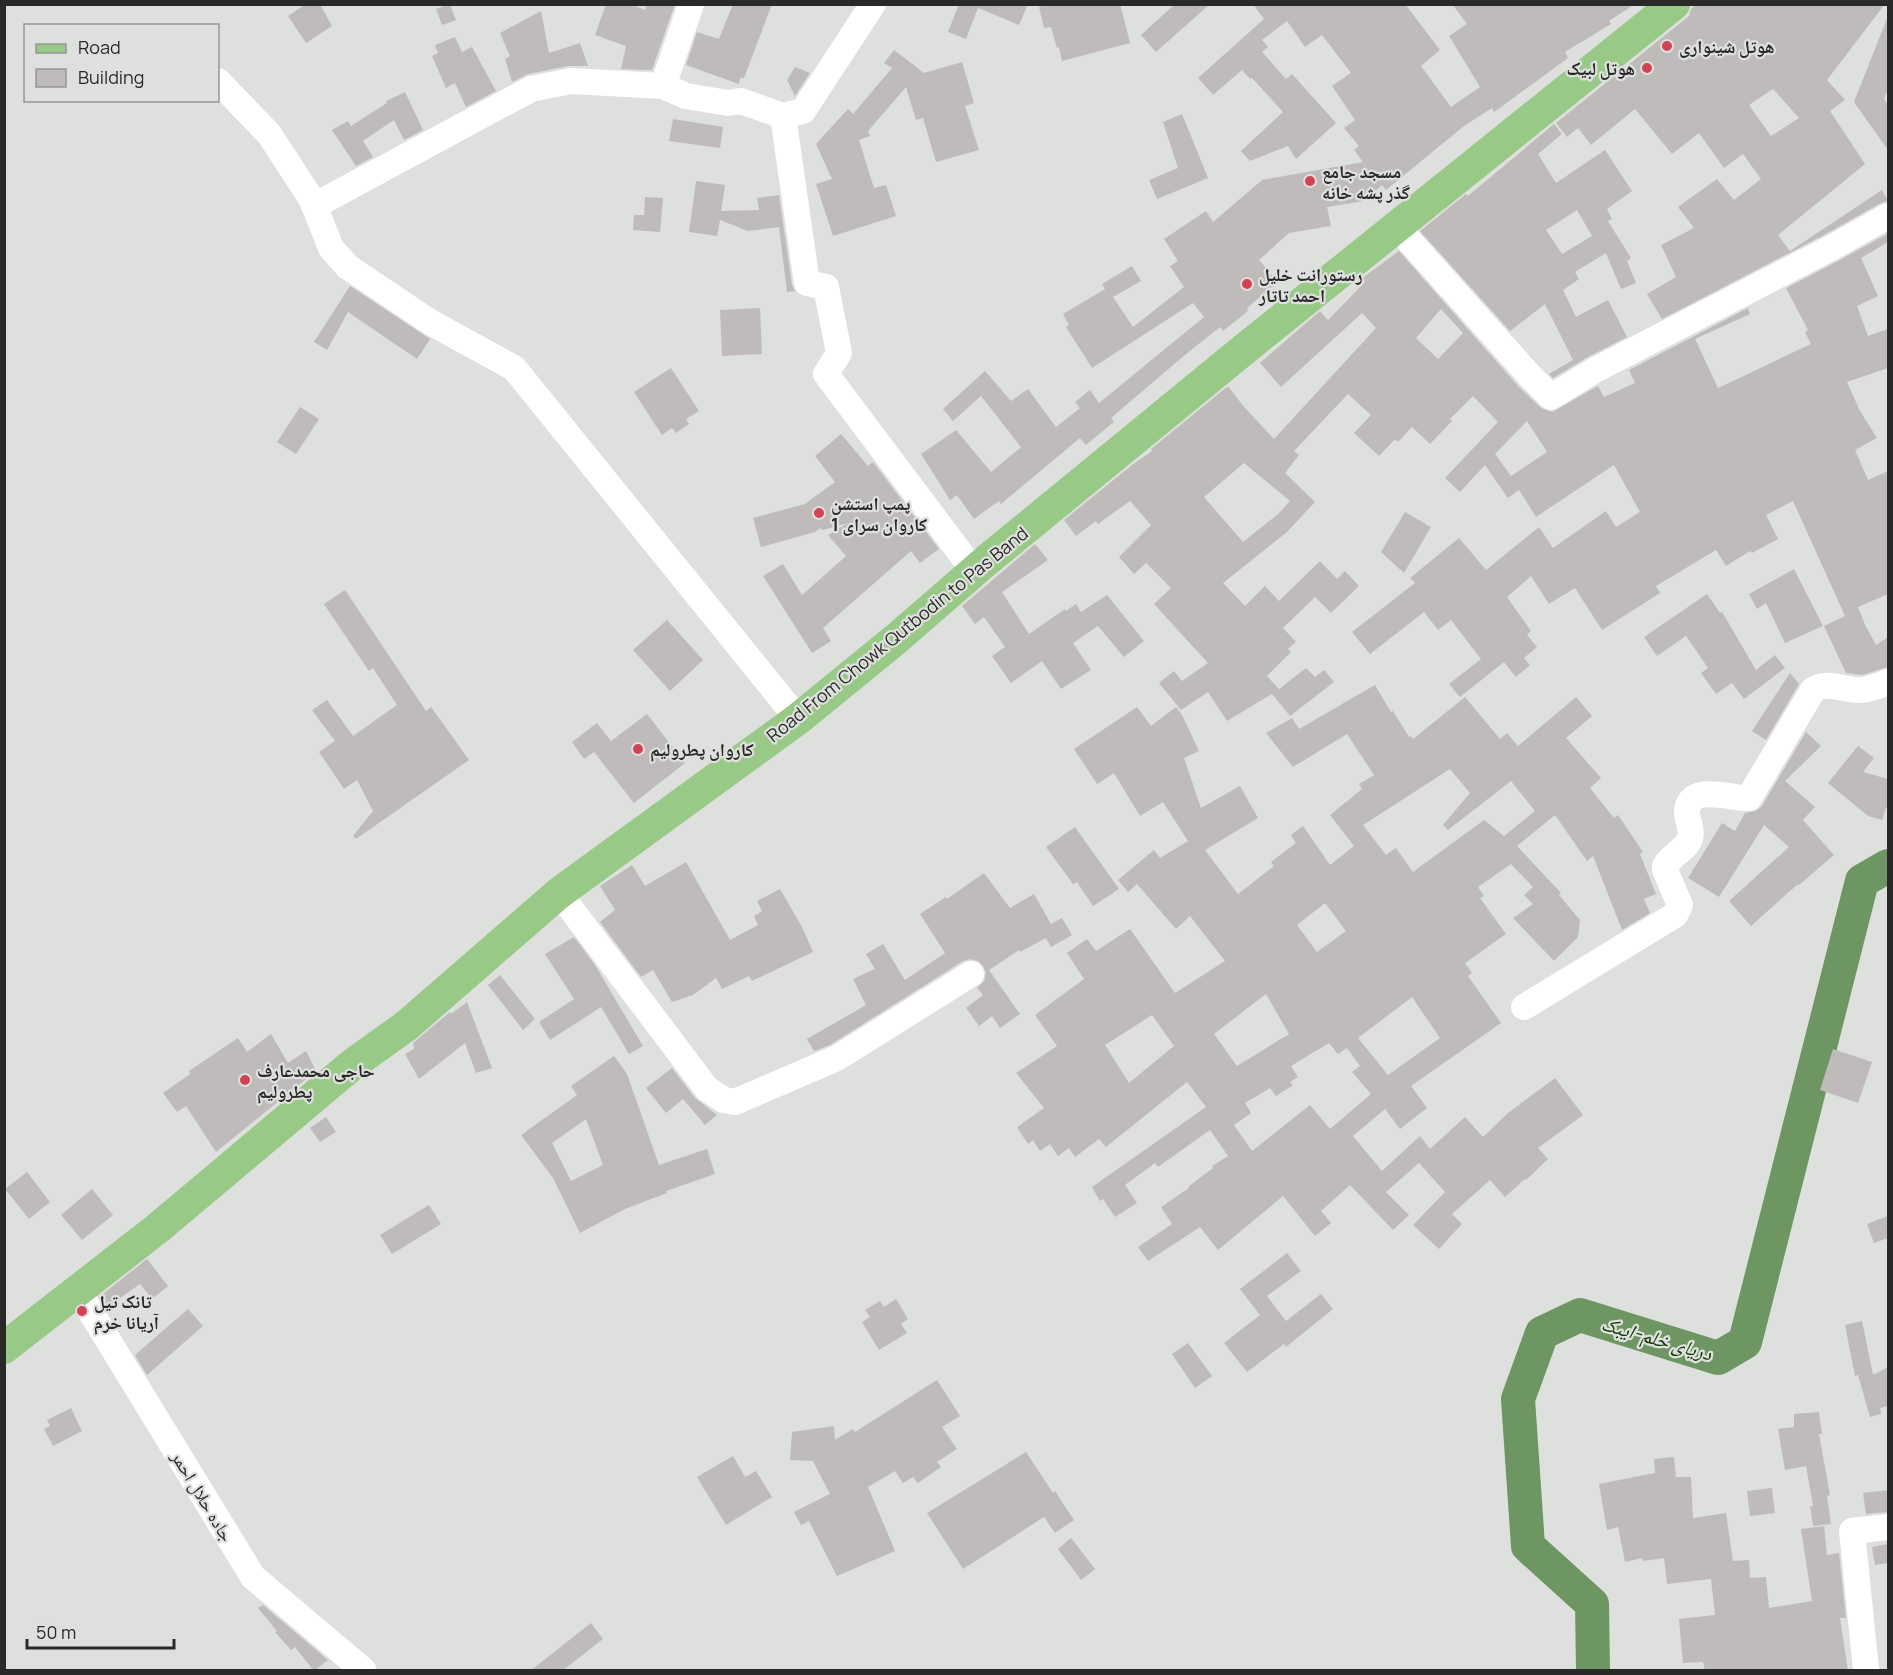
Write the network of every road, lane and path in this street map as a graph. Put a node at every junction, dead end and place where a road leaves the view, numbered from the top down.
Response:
1 (691, 4) edge
2 (873, 4) edge
3 (1674, 4) edge
4 (219, 82) edge
5 (663, 86) junction
6 (783, 116) junction
7 (314, 206) junction
8 (1888, 216) edge
9 (1397, 227) junction
10 (974, 571) junction
11 (1888, 682) edge
12 (798, 719) junction
13 (559, 892) junction
14 (971, 974) dead end
15 (1524, 1007) dead end
16 (78, 1291) junction
17 (4, 1348) edge
18 (1888, 1527) edge
19 (363, 1671) edge
20 (1866, 1671) edge

1 - 5 street
2 - 6 street
3 - 9 main road, Road From Chowk Qutbodin to Pas Band
4 - 7 street
5 - 6 street
5 - 7 street
6 - 10 street
7 - 12 street
8 - 9 street
9 - 10 main road, Road From Chowk Qutbodin to Pas Band
10 - 12 main road, Road From Chowk Qutbodin to Pas Band
11 - 15 street
12 - 13 main road, Road From Chowk Qutbodin to Pas Band
13 - 14 street
13 - 16 main road, Road From Chowk Qutbodin to Pas Band
16 - 17 main road, Road From Chowk Qutbodin to Pas Band
16 - 19 street, جاده حلال احمر
18 - 20 street

